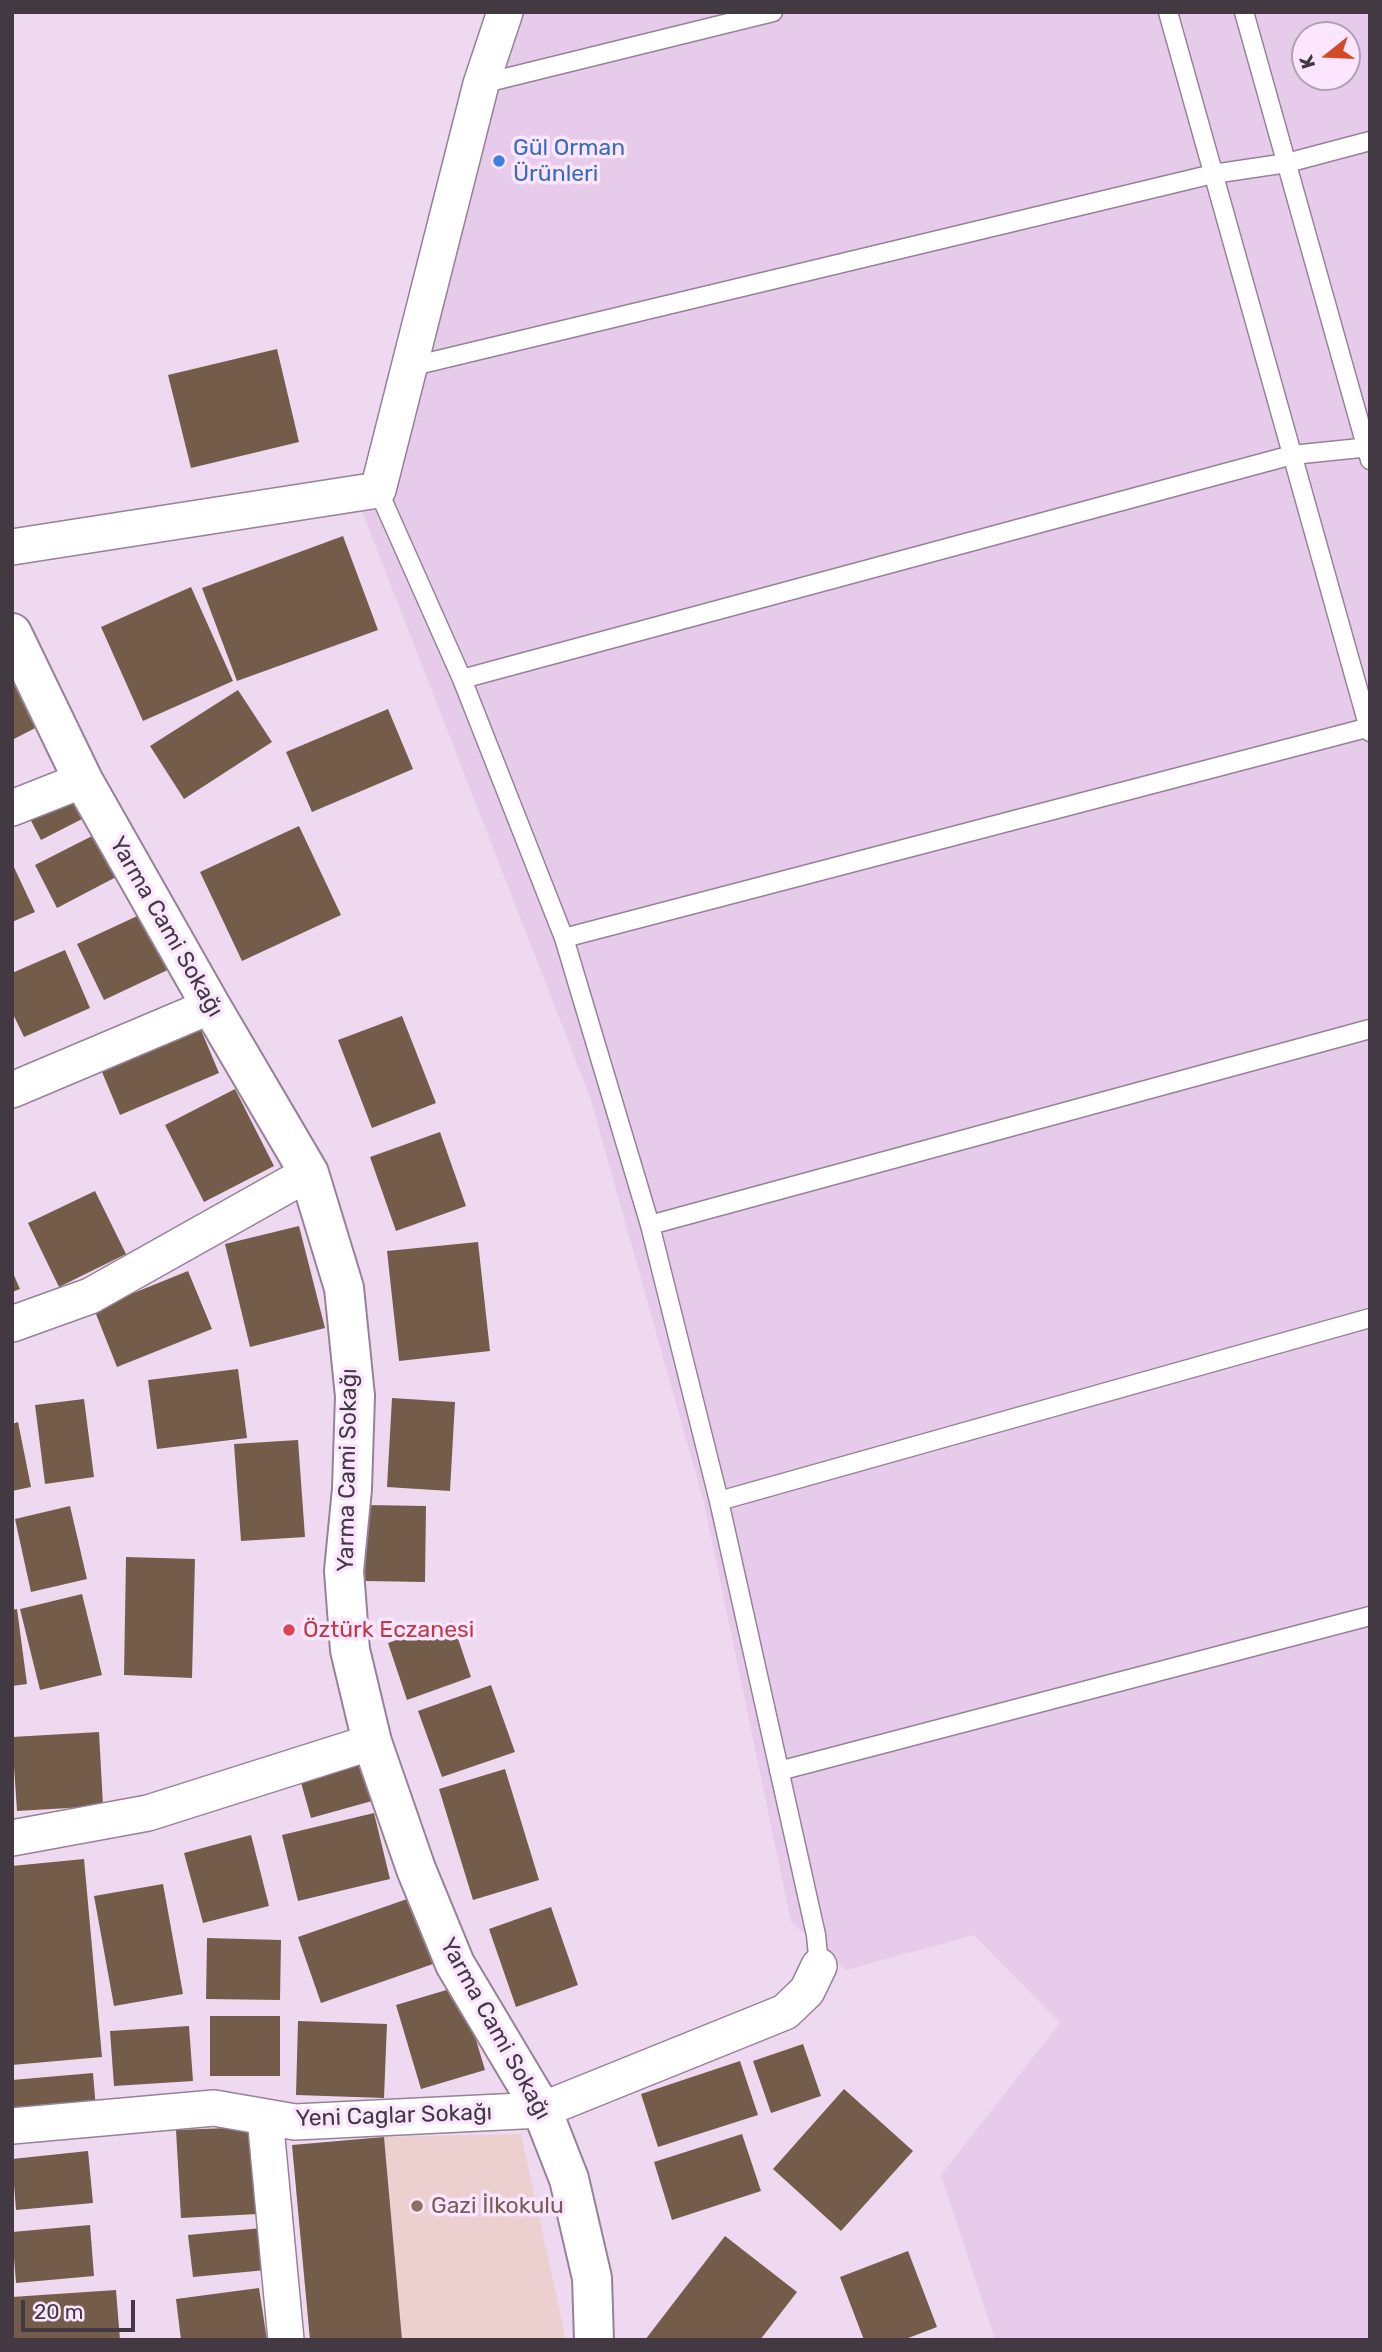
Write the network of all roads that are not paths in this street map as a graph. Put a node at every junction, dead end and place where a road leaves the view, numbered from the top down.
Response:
1 (505, 12) edge
2 (773, 12) edge
3 (1168, 12) edge
4 (1244, 12) edge
5 (481, 85) junction
6 (1370, 141) edge
7 (1287, 163) junction
8 (1213, 174) junction
9 (409, 367) junction
10 (1369, 452) edge
11 (1292, 455) junction
12 (378, 490) junction
13 (12, 547) edge
14 (12, 633) edge
15 (462, 679) junction
16 (1369, 729) edge
17 (83, 780) junction
18 (12, 808) edge
19 (564, 938) junction
20 (211, 1006) junction
21 (1370, 1029) edge
22 (12, 1090) edge
23 (309, 1173) junction
24 (650, 1225) junction
25 (1370, 1318) edge
26 (12, 1324) edge
27 (719, 1501) junction
28 (1370, 1616) edge
29 (372, 1741) junction
30 (779, 1771) junction
31 (12, 1838) edge
32 (818, 1966) joint
33 (542, 2110) junction
34 (265, 2117) junction
35 (12, 2126) edge
36 (286, 2340) edge
37 (594, 2340) edge

1 - 5 street
2 - 5 lane
3 - 8 lane
4 - 7 lane
5 - 9 street
6 - 7 lane
7 - 8 lane
7 - 10 lane
8 - 9 lane
8 - 11 lane
9 - 12 street
10 - 11 lane
11 - 15 lane
11 - 16 lane
12 - 13 street
12 - 15 lane
14 - 17 street, Yarma Cami Sokağı
15 - 19 lane
16 - 19 lane
17 - 18 street
17 - 20 street, Yarma Cami Sokağı
19 - 24 lane
20 - 22 street
20 - 23 street, Yarma Cami Sokağı
21 - 24 lane
23 - 26 street
23 - 29 street, Yarma Cami Sokağı
24 - 27 lane
25 - 27 lane
27 - 30 lane
28 - 30 lane
29 - 31 street
29 - 33 street, Yarma Cami Sokağı
30 - 32 lane
32 - 33 street, Yeni Caglar Sokağı
33 - 34 street, Yeni Caglar Sokağı
33 - 37 street, Yarma Cami Sokağı
34 - 35 street, Yeni Caglar Sokağı
34 - 36 street

